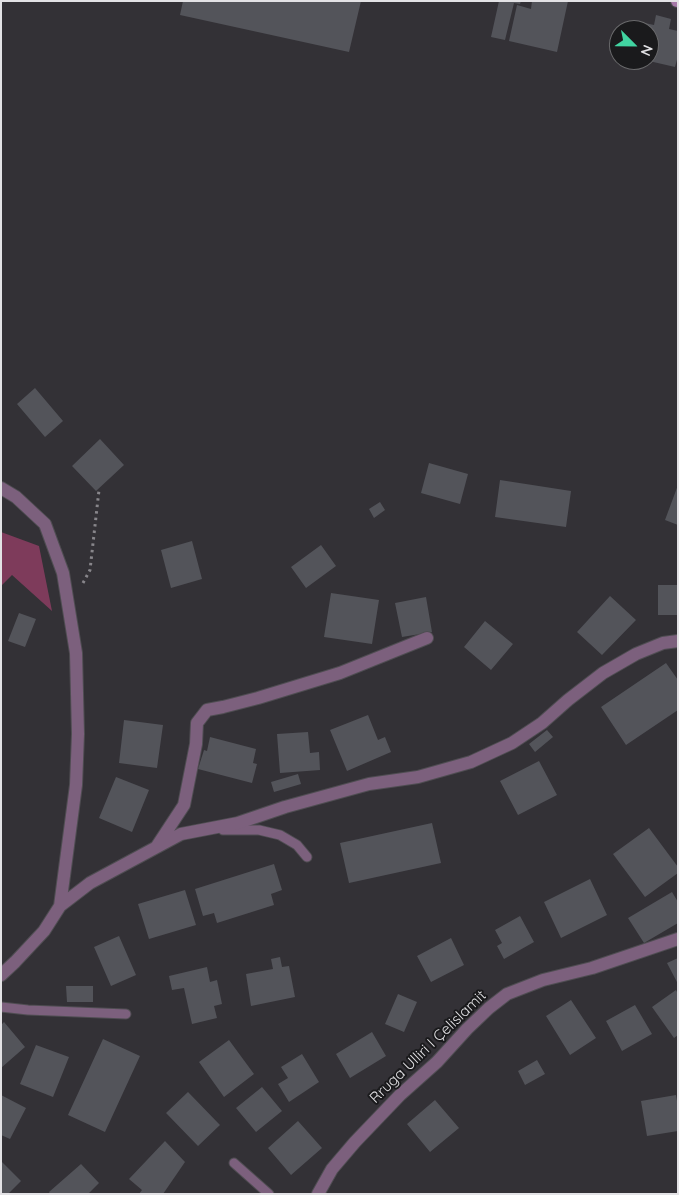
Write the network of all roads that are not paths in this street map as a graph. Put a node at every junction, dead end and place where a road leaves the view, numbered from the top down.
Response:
1 (1, 488) edge
2 (427, 638) dead end
3 (678, 641) edge
4 (202, 829) junction
5 (157, 846) junction
6 (307, 857) dead end
7 (60, 906) junction
8 (678, 939) edge
9 (1, 975) edge
10 (1, 1007) edge
11 (126, 1014) dead end
12 (234, 1162) dead end
13 (269, 1194) edge
14 (318, 1194) edge

1 - 7 street
2 - 5 street
3 - 4 street
4 - 5 street
4 - 6 lane
5 - 7 street
7 - 9 street
8 - 14 street, Rruga Ulliri I Çelislamit
10 - 11 lane
12 - 13 lane

